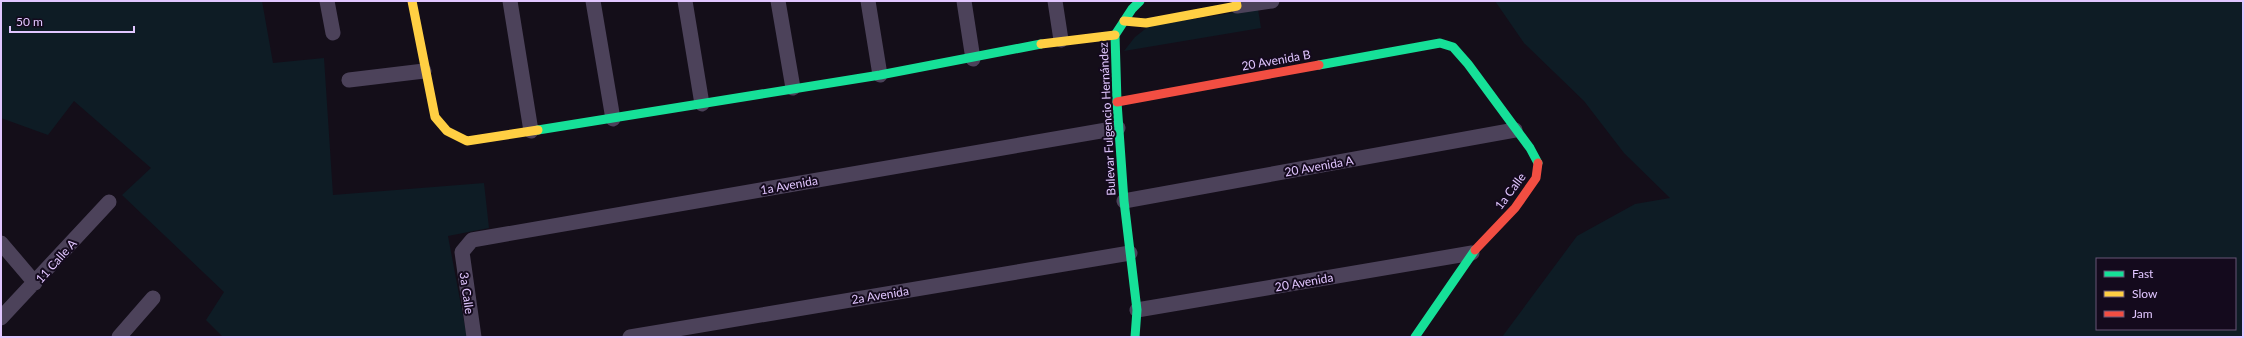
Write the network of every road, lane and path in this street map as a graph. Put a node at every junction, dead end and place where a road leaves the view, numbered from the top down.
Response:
1 (327, 1) edge
2 (412, 1) edge
3 (510, 1) edge
4 (594, 1) edge
5 (685, 1) edge
6 (778, 1) edge
7 (868, 1) edge
8 (964, 1) edge
9 (1055, 1) edge
10 (1140, 1) edge
11 (1272, 1) edge
12 (1236, 3) edge
13 (1124, 21) junction
14 (333, 34) dead end
15 (1115, 35) junction
16 (1061, 40) junction
17 (1440, 43) joint
18 (973, 58) junction
19 (424, 71) junction
20 (880, 75) junction
21 (349, 80) dead end
22 (792, 88) junction
23 (1117, 102) junction
24 (702, 104) junction
25 (613, 119) junction
26 (1118, 128) junction
27 (1515, 130) junction
28 (531, 131) junction
29 (1124, 201) junction
30 (109, 202) dead end
31 (1, 243) edge
32 (463, 248) joint
33 (1472, 253) junction
34 (1130, 254) junction
35 (35, 283) junction
36 (153, 298) dead end
37 (1137, 310) junction
38 (1, 318) edge
39 (119, 337) edge
40 (474, 337) edge
41 (630, 337) edge
42 (1135, 337) edge
43 (1415, 337) edge

1 - 14 street
2 - 19 street
3 - 28 street
4 - 25 street
5 - 24 street
6 - 22 street
7 - 20 street
8 - 18 street
9 - 16 street
10 - 13 street, Bulevar Fulgencio Hernández
11 - 12 street
12 - 13 street
13 - 15 street, Bulevar Fulgencio Hernández
15 - 16 street
15 - 23 street, Bulevar Fulgencio Hernández
16 - 18 street
17 - 23 street, 20 Avenida B
17 - 27 street, 1a Calle
18 - 20 street
19 - 21 street
19 - 28 street
20 - 22 street
22 - 24 street
23 - 26 street, Bulevar Fulgencio Hernández
24 - 25 street
25 - 28 street
26 - 29 street, Bulevar Fulgencio Hernández
26 - 32 street, 1a Avenida
27 - 29 street, 20 Avenida A
27 - 33 street, 1a Calle
29 - 34 street, Bulevar Fulgencio Hernández
30 - 35 street, 11 Calle A
31 - 35 street
32 - 40 street, 3a Calle
33 - 37 street, 20 Avenida
33 - 43 street, 1a Calle
34 - 37 street, Bulevar Fulgencio Hernández
34 - 41 street, 2a Avenida
35 - 38 street, 11 Calle A
36 - 39 street
37 - 42 street, Bulevar Fulgencio Hernández

